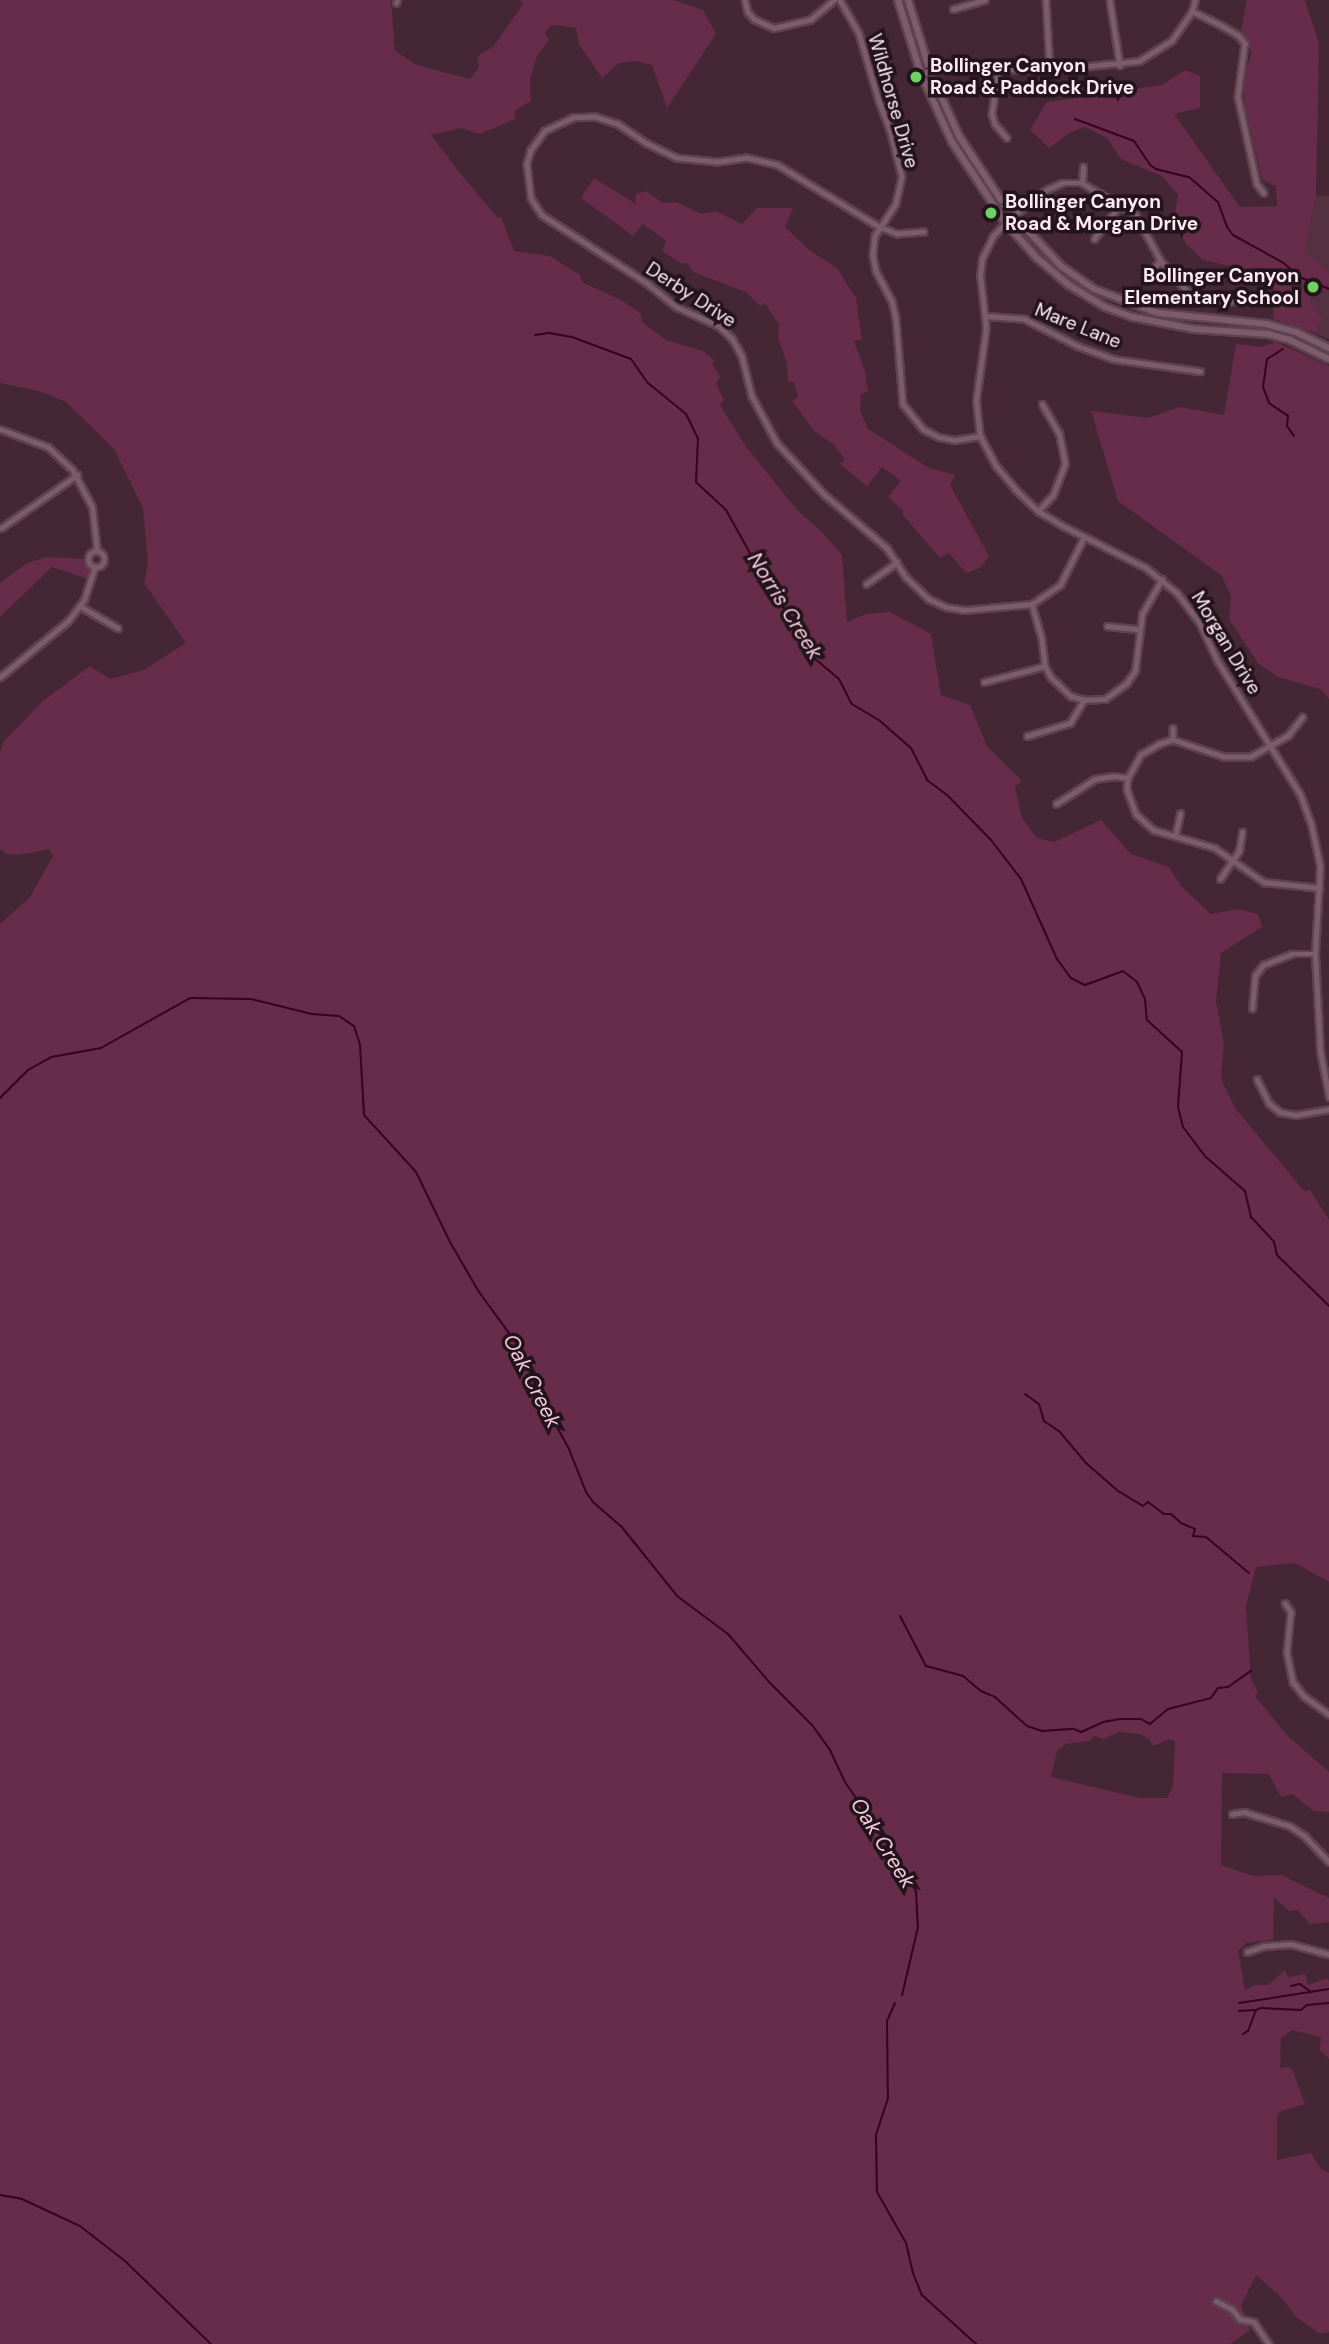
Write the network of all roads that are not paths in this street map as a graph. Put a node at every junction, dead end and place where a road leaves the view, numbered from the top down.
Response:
1 (745, 0) edge
2 (834, 0) edge
3 (840, 0) edge
4 (898, 0) edge
5 (908, 0) edge
6 (985, 0) edge
7 (1046, 0) edge
8 (1110, 0) edge
9 (1195, 0) edge
10 (953, 9) dead end
11 (1192, 11) junction
12 (1119, 65) junction
13 (999, 69) junction
14 (1050, 70) junction
15 (930, 71) junction
16 (921, 74) junction
17 (1007, 138) dead end
18 (1083, 167) dead end
19 (1082, 183) junction
20 (1264, 193) dead end
21 (1120, 205) junction
22 (1012, 216) junction
23 (1005, 222) junction
24 (879, 227) junction
25 (924, 232) dead end
26 (1094, 239) dead end
27 (1161, 261) junction
28 (1149, 272) dead end
29 (1237, 301) dead end
30 (986, 316) junction
31 (1329, 348) edge
32 (1329, 359) edge
33 (1200, 370) dead end
34 (1042, 404) dead end
35 (0, 429) edge
36 (981, 436) junction
37 (76, 475) junction
38 (1038, 511) junction
39 (1, 528) edge
40 (1084, 537) junction
41 (97, 551) junction
42 (897, 562) junction
43 (95, 567) junction
44 (1163, 578) junction
45 (866, 584) dead end
46 (1032, 604) junction
47 (80, 606) junction
48 (1107, 626) dead end
49 (118, 628) dead end
50 (1138, 629) junction
51 (1045, 666) junction
52 (0, 677) edge
53 (984, 682) dead end
54 (1083, 700) junction
55 (1303, 717) dead end
56 (1173, 728) dead end
57 (1027, 736) dead end
58 (1173, 740) junction
59 (1271, 747) junction
60 (1128, 778) junction
61 (1056, 804) dead end
62 (1180, 814) dead end
63 (1242, 832) dead end
64 (1175, 836) junction
65 (1233, 859) junction
66 (1220, 879) dead end
67 (1320, 888) junction
68 (1315, 954) junction
69 (1252, 1009) dead end
70 (1257, 1079) dead end
71 (1329, 1097) edge
72 (1329, 1109) edge
73 (1285, 1603) dead end
74 (1329, 1714) edge
75 (1232, 1814) dead end
76 (1329, 1862) edge
77 (1247, 1952) dead end
78 (1329, 1954) edge
79 (1216, 2301) dead end
80 (1269, 2344) edge

1 - 2 street
3 - 24 street, Wildhorse Drive
4 - 16 main road
5 - 15 main road
6 - 10 street
7 - 14 street
8 - 12 street
9 - 11 street
11 - 12 street
11 - 20 street
12 - 14 street
13 - 14 street
13 - 15 street
13 - 17 street
15 - 16 street
15 - 22 main road
16 - 23 main road
18 - 19 street
19 - 21 street
19 - 22 street
21 - 26 street
21 - 27 street
22 - 23 street, Morgan Drive
22 - 31 main road
23 - 30 street, Morgan Drive
23 - 32 main road
24 - 25 street
24 - 36 street, Wildhorse Drive
24 - 42 street, Derby Drive
27 - 28 street
27 - 29 street
30 - 33 street, Mare Lane
30 - 36 street, Morgan Drive
34 - 38 street
35 - 37 street
36 - 38 street, Morgan Drive
37 - 39 street
37 - 41 street
38 - 40 street, Morgan Drive
40 - 44 street, Morgan Drive
40 - 46 street, Derby Drive
41 - 43 street
41 - 43 street
42 - 45 street
42 - 46 street, Derby Drive
43 - 47 street
44 - 50 street
44 - 59 street, Morgan Drive
46 - 51 street
47 - 49 street
47 - 52 street
48 - 50 street
50 - 54 street
51 - 53 street
51 - 54 street
54 - 57 street
55 - 59 street
56 - 58 street
58 - 59 street
58 - 60 street
59 - 67 street, Morgan Drive
60 - 61 street
60 - 64 street
62 - 64 street
63 - 65 street
64 - 65 street
65 - 66 street
65 - 67 street
67 - 68 street, Morgan Drive
68 - 69 street
68 - 71 street, Morgan Drive
70 - 72 street
73 - 74 street
75 - 76 street
77 - 78 street
79 - 80 street

